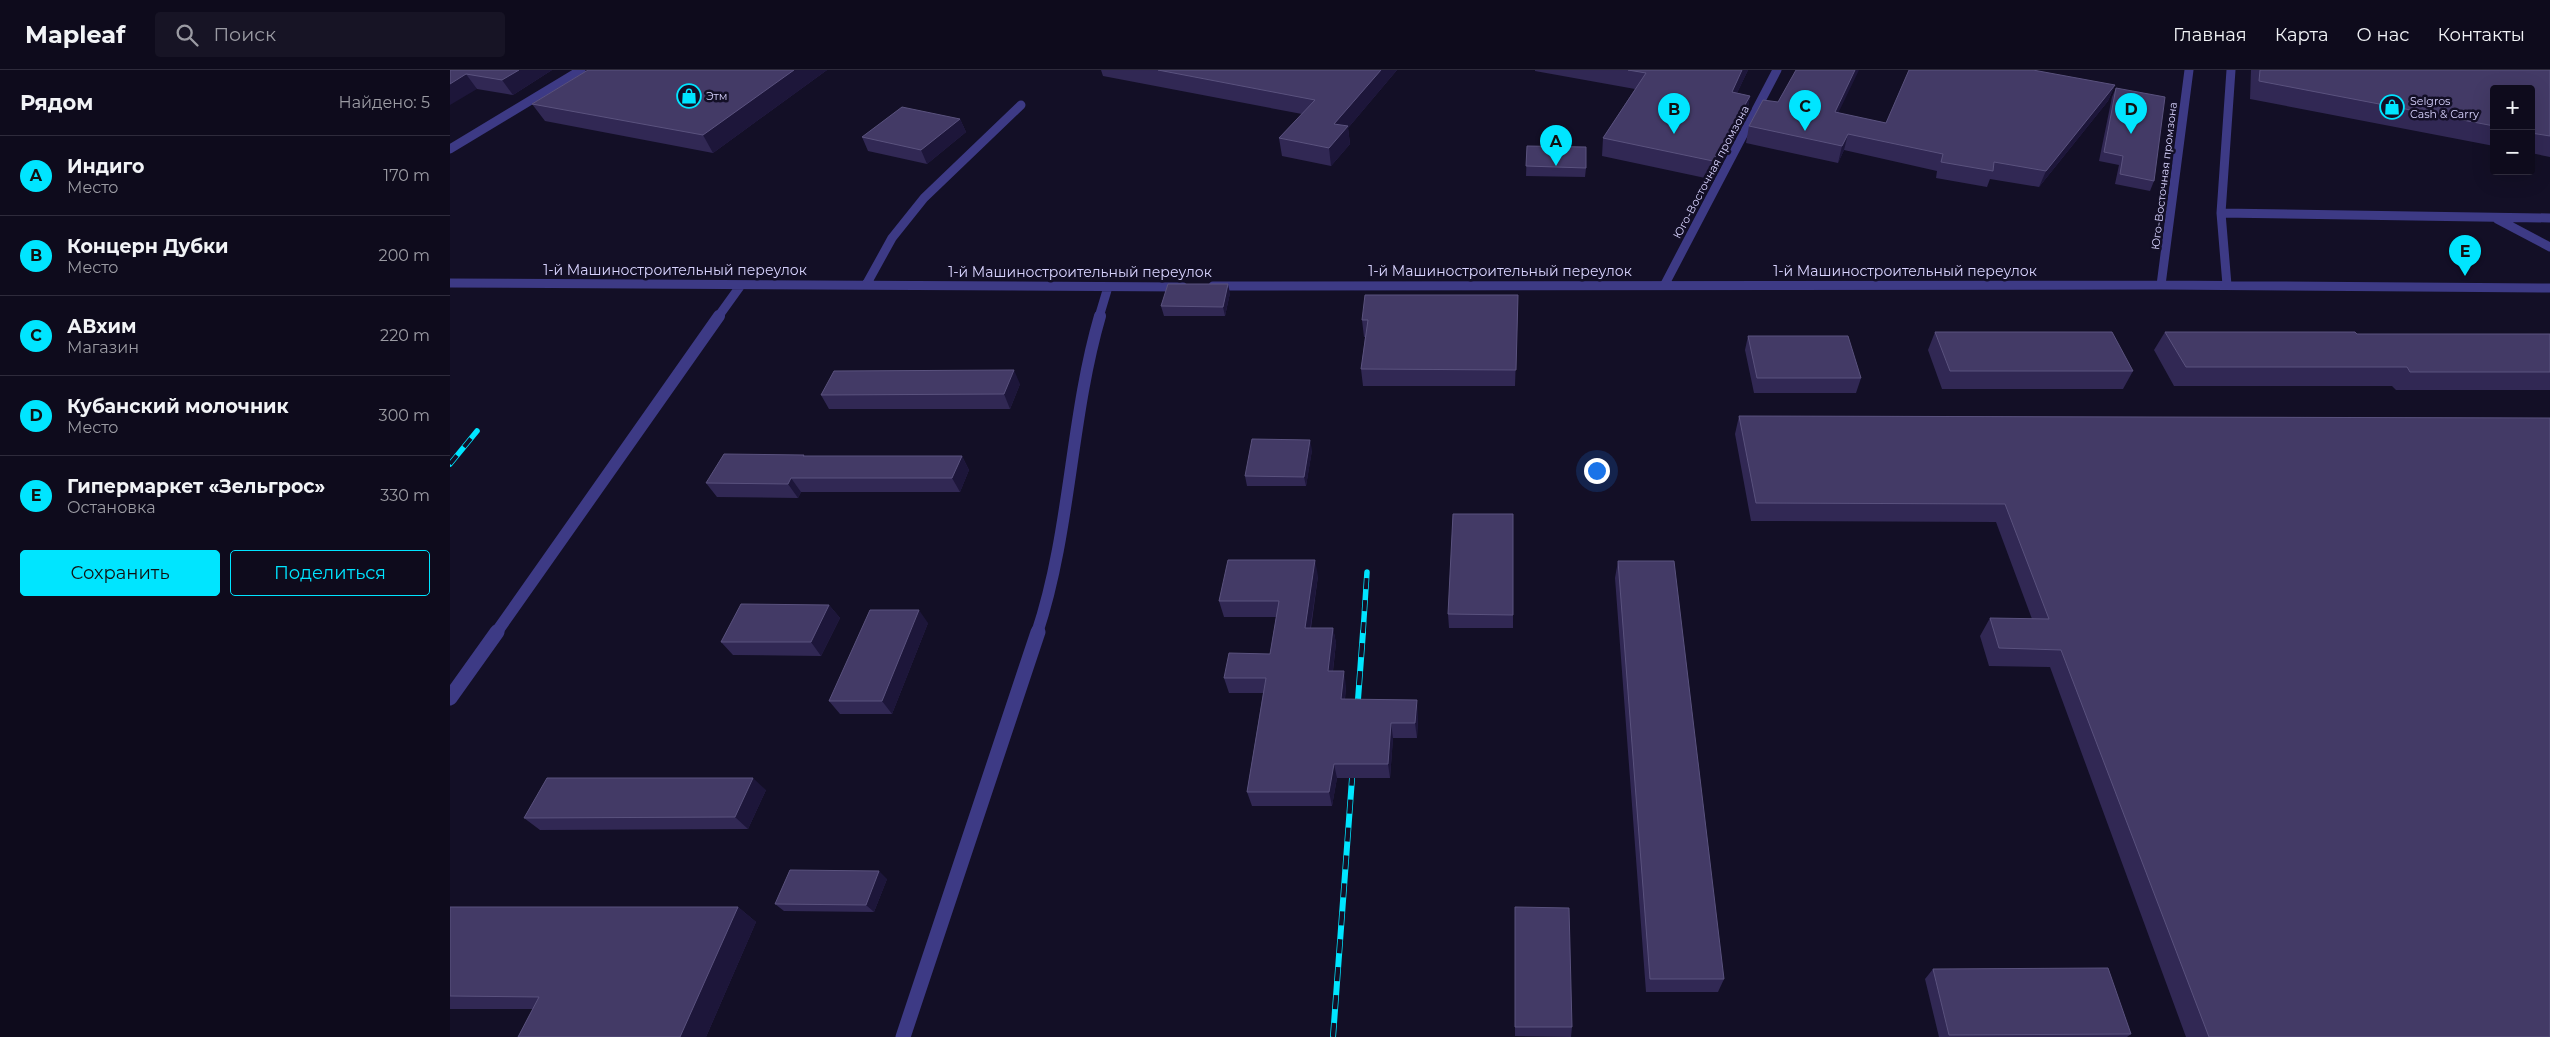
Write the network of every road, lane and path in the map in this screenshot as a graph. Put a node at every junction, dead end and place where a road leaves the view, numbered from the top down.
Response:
1 (581, 70) edge
2 (1777, 70) edge
3 (2189, 70) edge
4 (2231, 70) edge
5 (1021, 105) dead end
6 (450, 149) edge
7 (2221, 213) junction
8 (2494, 218) junction
9 (2550, 218) edge
10 (2549, 243) edge
11 (450, 283) edge
12 (1665, 284) junction
13 (741, 285) junction
14 (866, 285) junction
15 (2162, 285) junction
16 (2227, 285) junction
17 (1108, 287) junction
18 (2550, 288) edge
19 (450, 698) edge
20 (904, 1037) edge

1 - 6 street
2 - 12 street, Юго-Восточная промзона
3 - 15 street, Юго-Восточная промзона
4 - 7 street
5 - 14 street
7 - 8 street
7 - 16 street
8 - 9 street
8 - 10 street
11 - 13 street, 1-й Машиностроительный переулок
12 - 15 street, 1-й Машиностроительный переулок
12 - 17 street, 1-й Машиностроительный переулок
13 - 14 street, 1-й Машиностроительный переулок
13 - 19 street
14 - 17 street, 1-й Машиностроительный переулок
15 - 16 street, 1-й Машиностроительный переулок
16 - 18 street, 1-й Машиностроительный переулок
17 - 20 street

